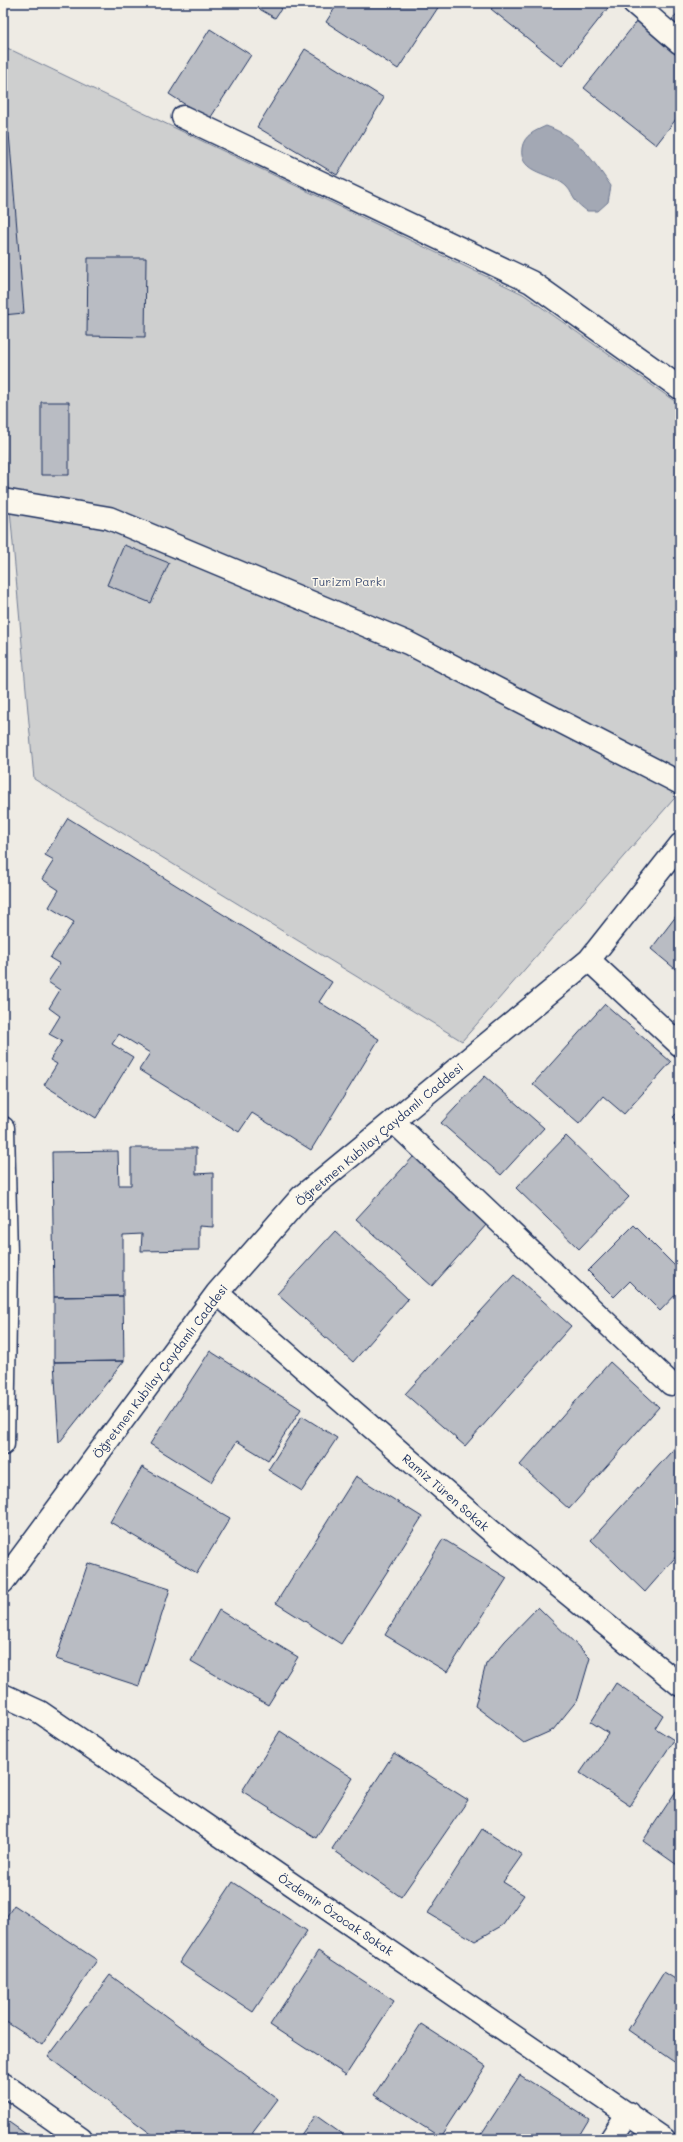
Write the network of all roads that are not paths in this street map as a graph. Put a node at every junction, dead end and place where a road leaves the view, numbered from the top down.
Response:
1 (634, 3) edge
2 (680, 43) edge
3 (183, 117) dead end
4 (680, 388) edge
5 (3, 500) edge
6 (680, 783) edge
7 (680, 846) edge
8 (589, 960) junction
9 (680, 1044) edge
10 (393, 1121) junction
11 (3, 1128) edge
12 (217, 1293) junction
13 (671, 1384) dead end
14 (3, 1444) edge
15 (3, 1582) edge
16 (680, 1685) edge
17 (3, 1695) edge
18 (3, 2084) edge
19 (628, 2113) junction
20 (81, 2139) edge
21 (611, 2139) edge
22 (664, 2139) edge

1 - 2 street
3 - 4 street
5 - 6 street
7 - 8 street, Öğretmen Kubilay Çaydamlı Caddesi
8 - 9 street
8 - 10 street, Öğretmen Kubilay Çaydamlı Caddesi
10 - 12 street, Öğretmen Kubilay Çaydamlı Caddesi
10 - 13 street
11 - 14 street
12 - 15 street, Öğretmen Kubilay Çaydamlı Caddesi
12 - 16 street, Ramiz Türen Sokak
17 - 19 street, Özdemir Özocak Sokak
18 - 20 street
19 - 21 street
19 - 22 street, Özdemir Özocak Sokak

